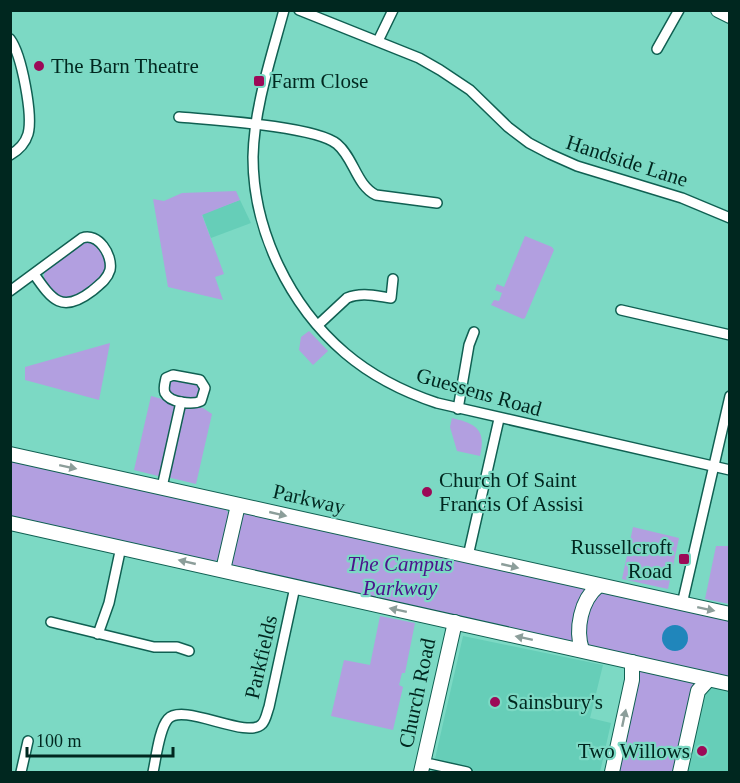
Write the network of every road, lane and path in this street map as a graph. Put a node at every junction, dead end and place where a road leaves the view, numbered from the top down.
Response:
1 (284, 10) edge
2 (299, 10) edge
3 (393, 10) edge
4 (679, 10) edge
5 (718, 10) edge
6 (729, 16) edge
7 (10, 39) edge
8 (378, 41) junction
9 (657, 49) dead end
10 (178, 117) dead end
11 (256, 126) junction
12 (10, 155) edge
13 (437, 203) dead end
14 (729, 218) edge
15 (34, 274) junction
16 (393, 279) dead end
17 (10, 291) edge
18 (621, 310) dead end
19 (318, 325) junction
20 (474, 332) dead end
21 (729, 335) edge
22 (729, 396) edge
23 (181, 402) junction
24 (458, 409) junction
25 (499, 419) junction
26 (10, 454) edge
27 (714, 466) junction
28 (729, 470) edge
29 (162, 488) junction
30 (238, 505) junction
31 (10, 523) edge
32 (121, 547) junction
33 (468, 556) junction
34 (223, 570) junction
35 (598, 586) junction
36 (295, 587) junction
37 (682, 604) junction
38 (729, 614) edge
39 (51, 622) dead end
40 (455, 622) junction
41 (98, 634) junction
42 (582, 650) junction
43 (189, 651) dead end
44 (632, 662) junction
45 (708, 680) junction
46 (729, 684) edge
47 (28, 741) dead end
48 (426, 768) edge
49 (21, 772) edge
50 (153, 772) edge
51 (467, 772) edge
52 (612, 772) edge
53 (680, 772) edge

1 - 11 street, Guessens Road
2 - 8 street, Handside Lane
3 - 8 street
4 - 9 street
5 - 6 street
7 - 12 street
8 - 14 street, Handside Lane
10 - 11 street
11 - 13 street
11 - 19 street, Guessens Road
15 - 15 street
15 - 17 street
16 - 19 street
18 - 21 street
19 - 24 street, Guessens Road
20 - 24 street
22 - 27 street
23 - 23 street
23 - 29 street
24 - 25 street, Guessens Road
25 - 27 street, Guessens Road
25 - 33 street
26 -> 29 street, Parkway
27 - 28 street, Guessens Road
27 - 37 street
29 - 30 street, Parkway
30 -> 33 street, Parkway
30 - 34 street
31 - 32 street
34 -> 32 street
32 - 41 street
33 -> 35 street, Parkway
34 - 36 street
35 - 37 street, Parkway
35 - 42 street
40 -> 36 street
36 - 50 street, Parkfields
37 -> 38 street, Parkway
39 - 41 street
42 -> 40 street
40 - 48 street, Church Road
41 - 43 street
42 - 44 street
44 - 45 street
52 -> 44 street
45 - 46 street
45 - 53 street
47 - 49 street
48 - 51 street

